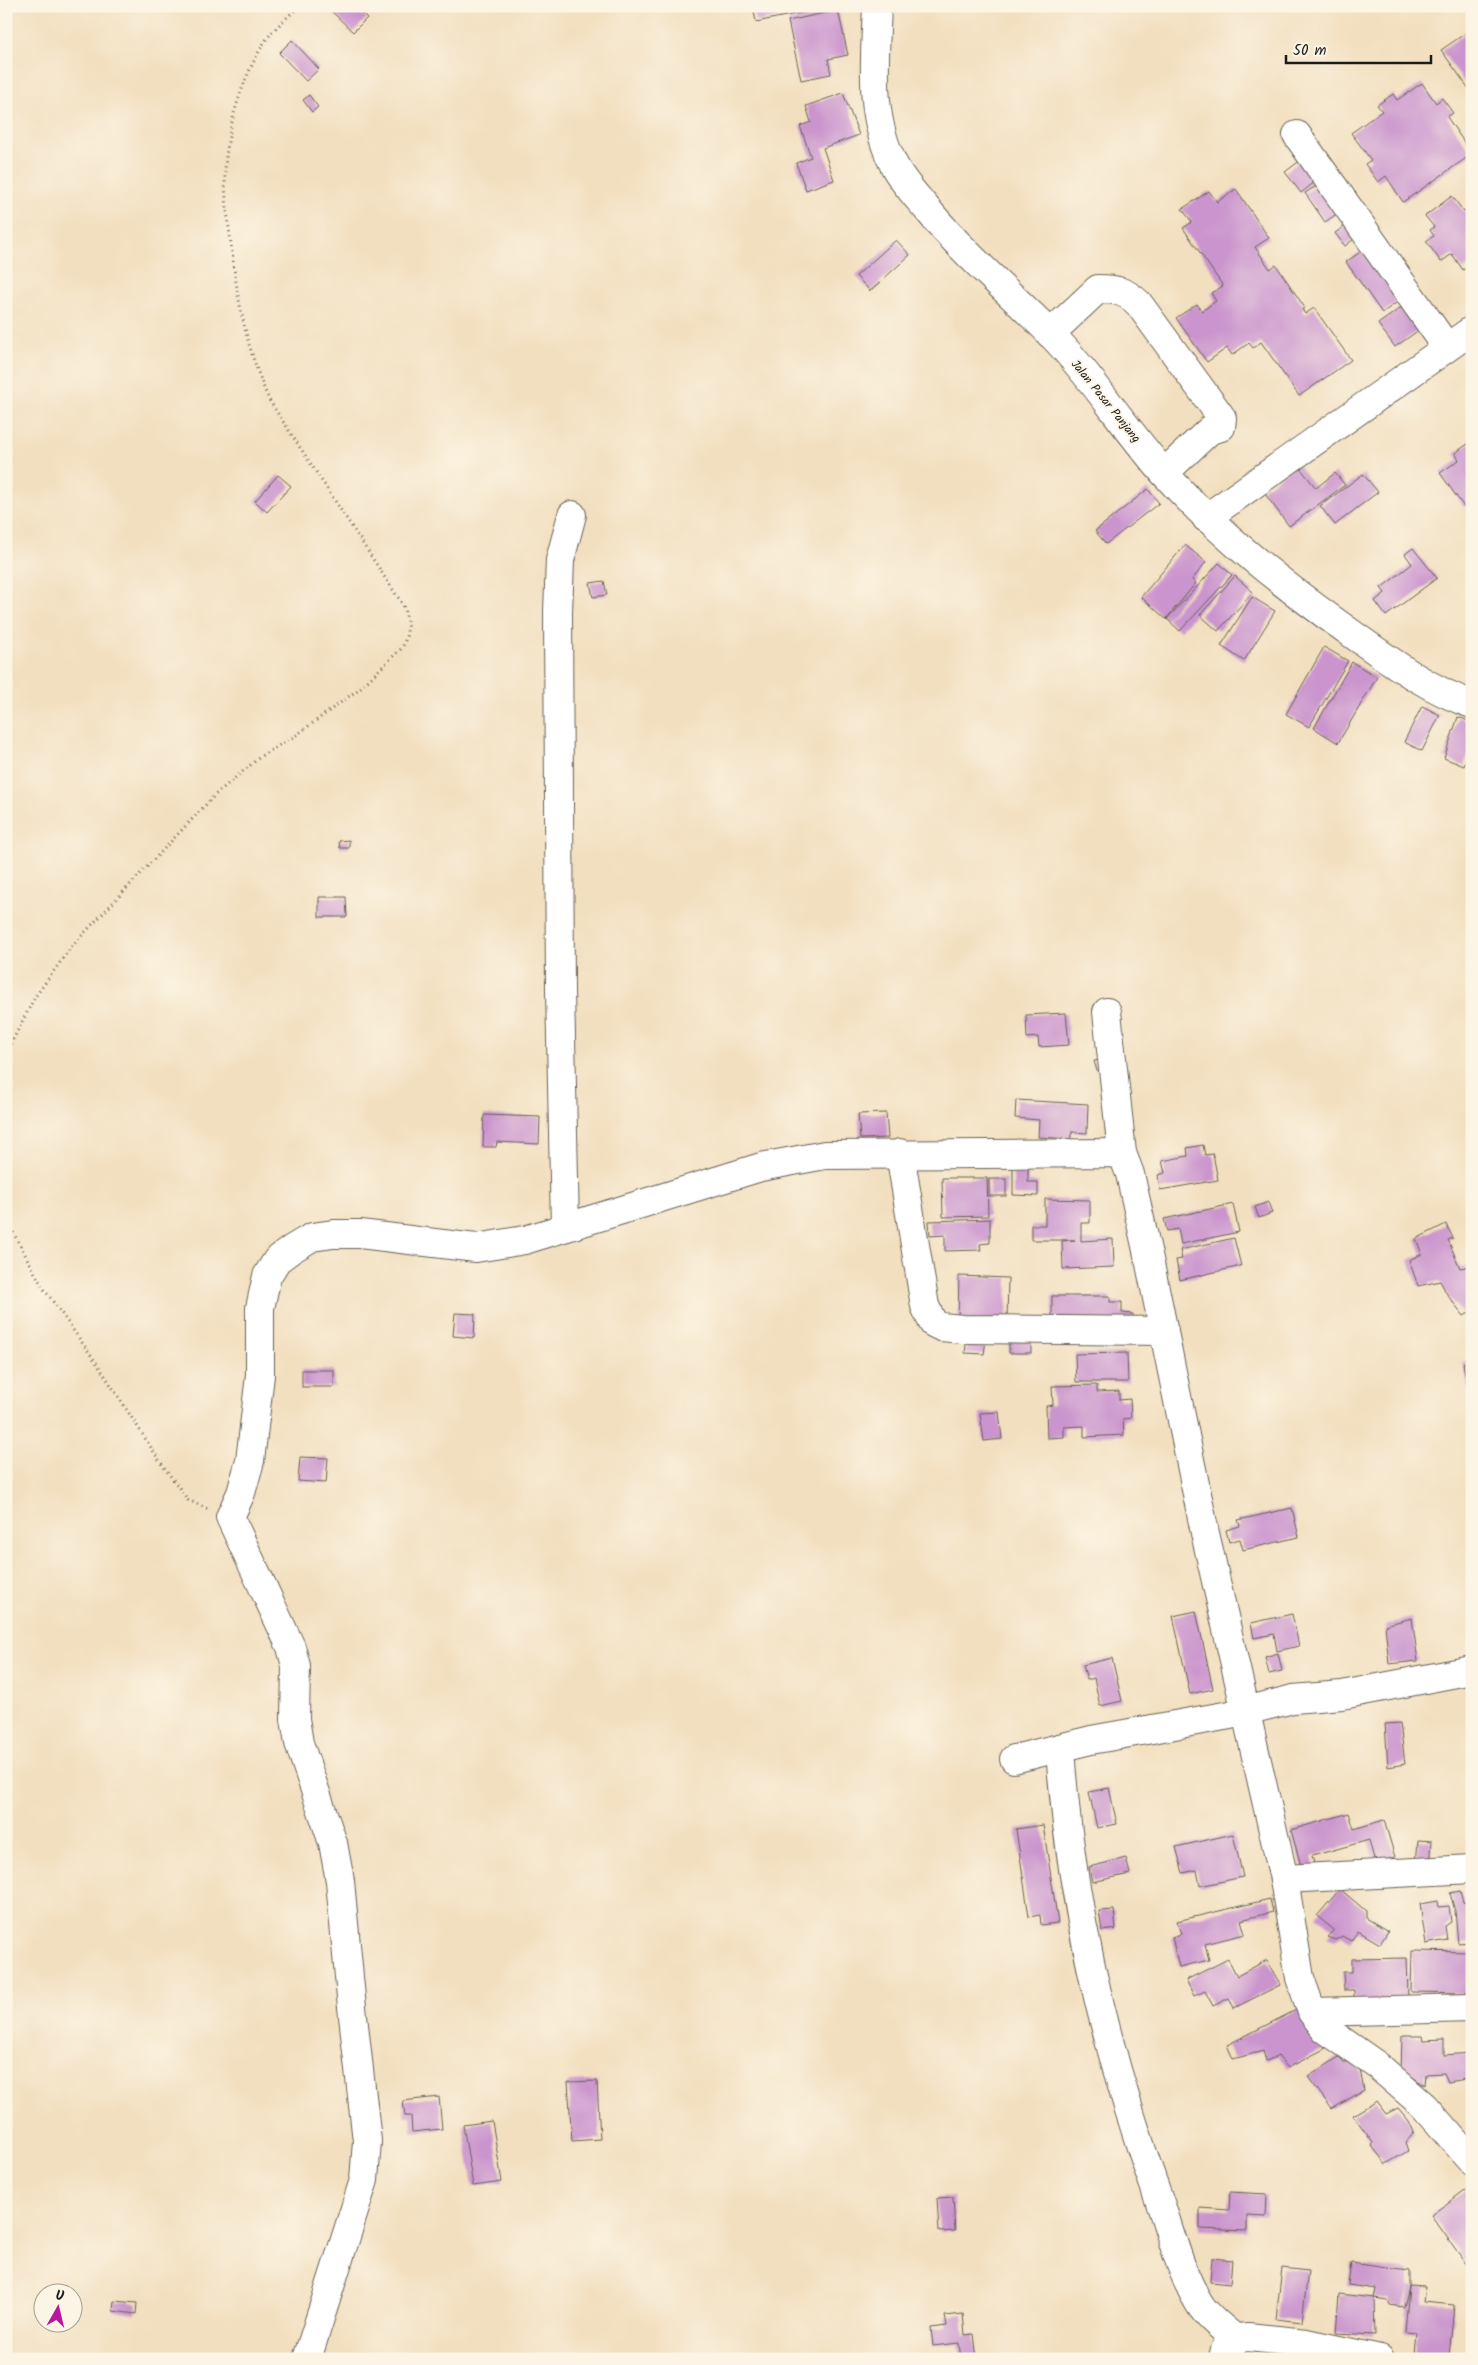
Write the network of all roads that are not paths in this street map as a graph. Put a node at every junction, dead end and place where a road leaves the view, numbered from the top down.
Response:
1 (877, 6) edge
2 (1297, 135) dead end
3 (1472, 330) edge
4 (1050, 334) junction
5 (1446, 346) junction
6 (1164, 473) junction
7 (572, 515) dead end
8 (1206, 518) junction
9 (1472, 704) edge
10 (1107, 1012) dead end
11 (900, 1153) junction
12 (1122, 1153) junction
13 (565, 1227) junction
14 (1164, 1331) junction
15 (1472, 1670) edge
16 (1245, 1710) junction
17 (1060, 1748) junction
18 (1014, 1759) dead end
19 (1472, 1869) edge
20 (1284, 1879) junction
21 (1472, 2008) edge
22 (1312, 2012) junction
23 (1472, 2161) edge
24 (1230, 2349) edge
25 (308, 2359) edge
26 (1380, 2359) edge

1 - 4 street, Jalan Pasar Panjang
2 - 5 street
3 - 5 street
4 - 6 street, Jalan Pasar Panjang
4 - 6 street
5 - 8 street
6 - 8 street, Jalan Pasar Panjang
7 - 13 street
8 - 9 street, Jalan Pasar Panjang
10 - 12 street
11 - 12 street
11 - 13 street
11 - 14 street
12 - 14 street
13 - 25 street
14 - 16 street
15 - 16 street
16 - 17 street
16 - 20 street
17 - 18 street
17 - 24 street
19 - 20 street
20 - 22 street
21 - 22 street
22 - 23 street
24 - 26 street

